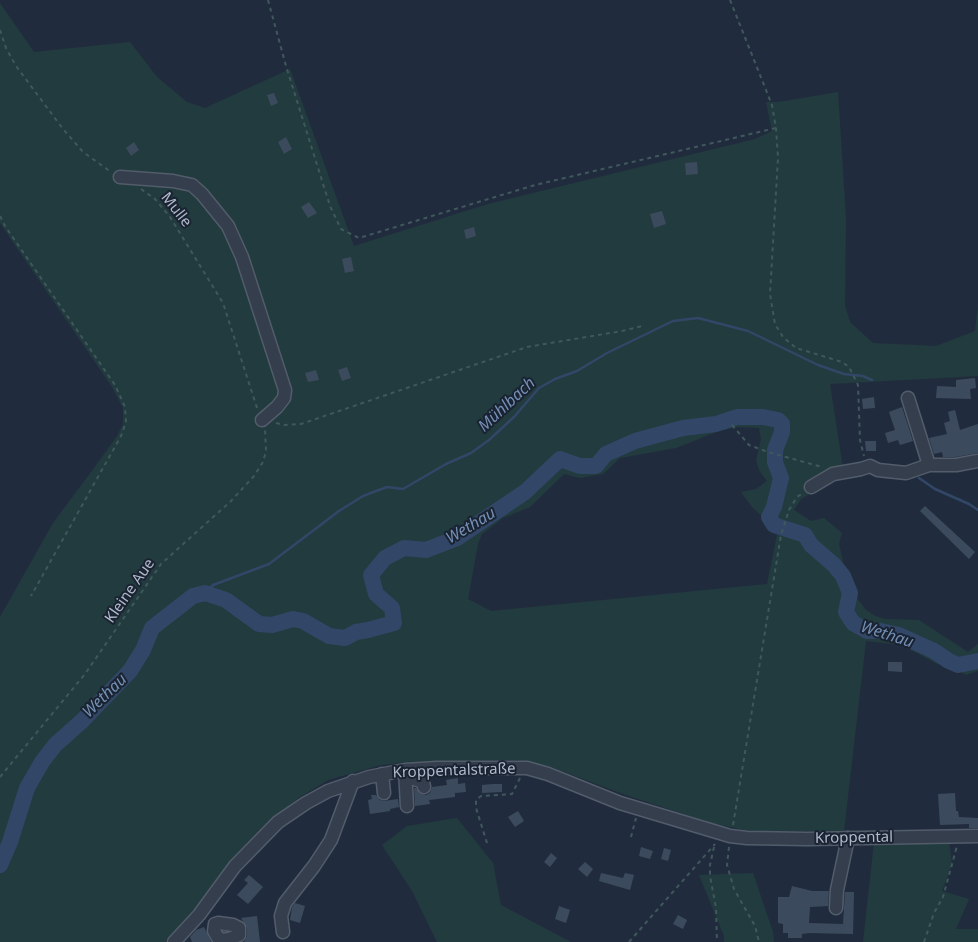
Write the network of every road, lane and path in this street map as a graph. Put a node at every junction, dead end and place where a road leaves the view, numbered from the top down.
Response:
1 (268, 0) edge
2 (730, 0) edge
3 (0, 30) edge
4 (776, 128) junction
5 (120, 178) joint
6 (137, 187) dead end
7 (0, 216) edge
8 (642, 326) dead end
9 (908, 398) dead end
10 (262, 420) junction
11 (732, 425) dead end
12 (867, 461) junction
13 (978, 461) edge
14 (929, 466) junction
15 (836, 474) junction
16 (811, 487) joint
17 (31, 596) dead end
18 (527, 768) junction
19 (405, 773) junction
20 (382, 774) junction
21 (0, 777) edge
22 (353, 781) junction
23 (424, 787) dead end
24 (384, 793) dead end
25 (407, 806) dead end
26 (636, 821) dead end
27 (730, 836) junction
28 (957, 836) junction
29 (978, 836) edge
30 (631, 837) dead end
31 (848, 838) junction
32 (487, 843) dead end
33 (715, 844) junction
34 (836, 908) dead end
35 (199, 915) junction
36 (215, 924) dead end
37 (283, 932) dead end
38 (174, 942) edge
39 (628, 942) edge
40 (717, 942) edge
41 (759, 942) edge
42 (924, 942) edge

1 - 4 path
2 - 4 path
3 - 5 path
4 - 12 path
5 - 10 street
6 - 10 path, Mulle
7 - 17 path
8 - 10 path
9 - 14 street
10 - 21 path, Kleine Aue
11 - 15 path
12 - 14 street
12 - 15 street
13 - 14 street
15 - 16 street
16 - 27 path
18 - 19 street, Kroppentalstraße
18 - 27 street, Kroppentalstraße
18 - 32 path
19 - 20 street, Kroppentalstraße
19 - 23 street
19 - 25 street
20 - 22 street, Kroppentalstraße
20 - 24 street
22 - 35 street, Kroppentalstraße
22 - 37 street
26 - 30 path
27 - 31 street, Kroppental
27 - 33 path
27 - 41 path
28 - 29 street, Kroppental
28 - 31 street, Kroppental
28 - 42 path
31 - 34 street
33 - 39 path
33 - 40 path
35 - 36 street
35 - 38 street, Kroppentalstraße

